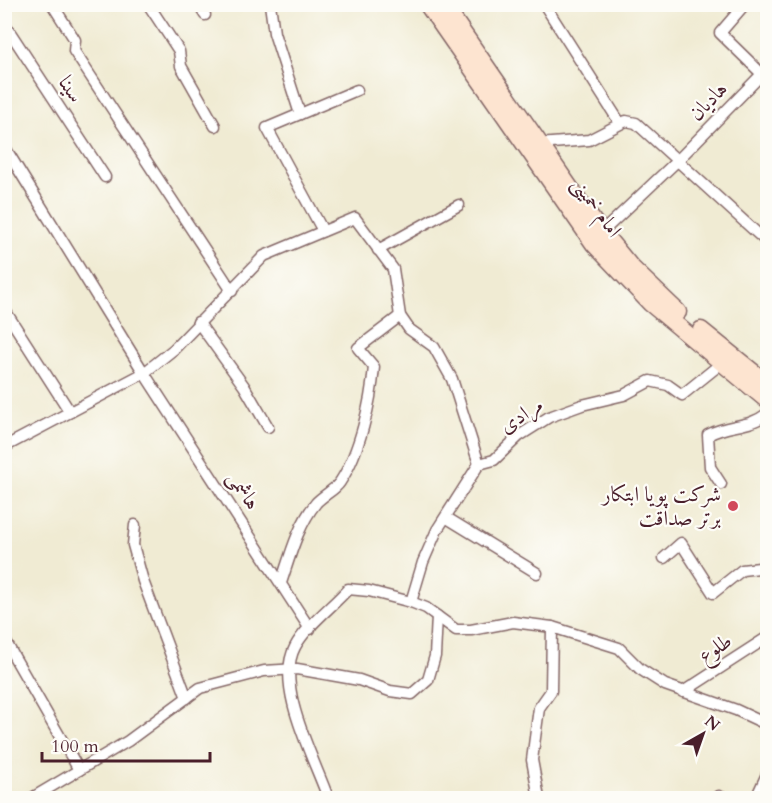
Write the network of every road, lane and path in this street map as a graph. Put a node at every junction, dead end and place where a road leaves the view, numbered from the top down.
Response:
1 (52, 4) edge
2 (148, 4) edge
3 (198, 4) edge
4 (270, 4) edge
5 (427, 4) edge
6 (443, 4) edge
7 (544, 4) edge
8 (745, 4) edge
9 (205, 15) dead end
10 (4, 23) edge
11 (765, 76) edge
12 (357, 90) dead end
13 (300, 114) junction
14 (620, 123) junction
15 (215, 126) dead end
16 (4, 146) edge
17 (533, 147) junction
18 (678, 161) junction
19 (105, 177) dead end
20 (459, 205) dead end
21 (323, 231) junction
22 (602, 232) junction
23 (768, 243) edge
24 (378, 250) junction
25 (232, 291) junction
26 (4, 309) edge
27 (400, 316) junction
28 (198, 322) junction
29 (723, 362) junction
30 (144, 373) junction
31 (768, 384) edge
32 (768, 401) edge
33 (70, 412) junction
34 (768, 413) edge
35 (268, 428) dead end
36 (4, 447) edge
37 (479, 464) junction
38 (721, 484) dead end
39 (447, 518) junction
40 (135, 525) dead end
41 (664, 558) dead end
42 (768, 567) edge
43 (537, 573) dead end
44 (281, 582) junction
45 (411, 602) junction
46 (437, 616) junction
47 (552, 627) junction
48 (310, 629) junction
49 (768, 637) edge
50 (4, 639) edge
51 (288, 669) junction
52 (683, 692) junction
53 (187, 698) junction
54 (768, 725) edge
55 (79, 770) junction
56 (766, 778) edge
57 (32, 798) edge
58 (328, 798) edge
59 (539, 798) edge
60 (756, 798) edge

1 - 25 street
2 - 15 street
3 - 9 street
4 - 13 street
5 - 17 main road, امام خمینی
6 - 17 main road, امام خمینی
7 - 14 street
8 - 11 street
10 - 19 street, سینا
11 - 18 street, هادیان
12 - 13 street
13 - 21 street
14 - 17 street
14 - 18 street
16 - 30 street, هاشمی
17 - 22 main road, امام خمینی
17 - 29 main road, امام خمینی
18 - 22 street, هادیان
18 - 23 street
20 - 24 street
21 - 24 street
21 - 25 street
22 - 31 main road, امام خمینی
24 - 27 street
25 - 28 street
26 - 33 street
27 - 37 street
27 - 44 street
28 - 30 street
28 - 35 street
29 - 32 main road, امام خمینی
29 - 37 street, مرادی
30 - 33 street
30 - 44 street, هاشمی
33 - 36 street
34 - 38 street
37 - 39 street
39 - 43 street
39 - 45 street
40 - 53 street
41 - 42 street
44 - 48 street, هاشمی
45 - 46 street
45 - 48 street
46 - 47 street
46 - 51 street
47 - 52 street
47 - 59 street
48 - 51 street
49 - 52 street, طلوع
50 - 55 street
51 - 53 street
51 - 58 street
52 - 54 street
53 - 55 street
55 - 57 street
56 - 60 street

